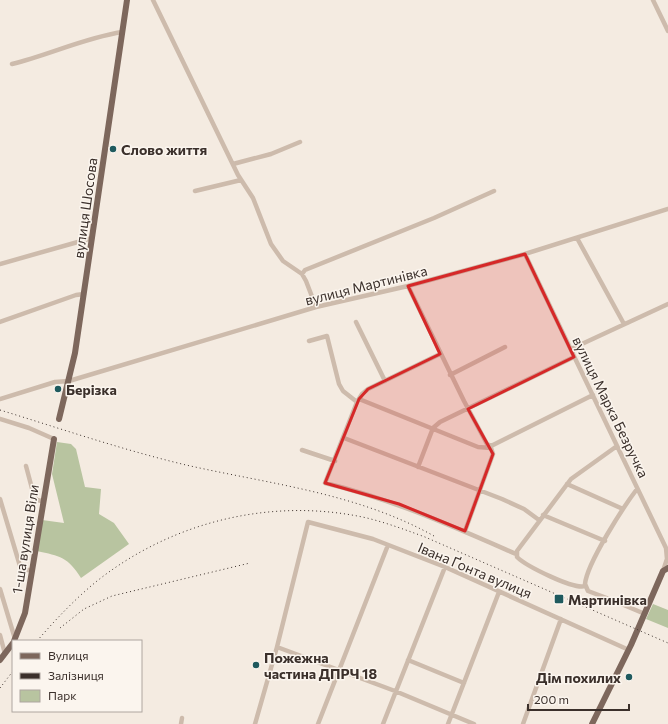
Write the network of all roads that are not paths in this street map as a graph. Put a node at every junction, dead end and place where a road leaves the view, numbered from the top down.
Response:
1 (127, 0) edge
2 (153, 0) edge
3 (653, 0) edge
4 (668, 31) edge
5 (122, 32) junction
6 (12, 64) dead end
7 (300, 142) dead end
8 (233, 164) junction
9 (241, 180) junction
10 (195, 191) dead end
11 (494, 191) dead end
12 (668, 209) edge
13 (92, 238) junction
14 (576, 238) junction
15 (525, 254) junction
16 (0, 264) edge
17 (302, 274) junction
18 (408, 286) junction
19 (84, 294) junction
20 (668, 304) edge
21 (316, 307) junction
22 (0, 322) edge
23 (356, 322) dead end
24 (624, 324) junction
25 (309, 341) dead end
26 (505, 347) dead end
27 (571, 349) junction
28 (440, 354) junction
29 (574, 357) junction
30 (450, 375) junction
31 (69, 380) junction
32 (385, 381) junction
33 (592, 395) junction
34 (0, 399) edge
35 (358, 401) junction
36 (468, 409) junction
37 (0, 418) edge
38 (59, 419) dead end
39 (433, 428) junction
40 (344, 438) junction
41 (54, 439) joint
42 (617, 446) junction
43 (491, 447) junction
44 (302, 450) dead end
45 (335, 460) junction
46 (26, 466) dead end
47 (418, 467) junction
48 (567, 484) junction
49 (637, 489) junction
50 (480, 491) junction
51 (0, 499) edge
52 (42, 501) junction
53 (623, 509) junction
54 (543, 515) junction
55 (539, 520) junction
56 (465, 531) junction
57 (605, 541) junction
58 (388, 545) junction
59 (516, 554) junction
60 (445, 567) junction
61 (31, 570) junction
62 (666, 570) edge
63 (585, 586) junction
64 (0, 589) edge
65 (499, 592) junction
66 (645, 614) junction
67 (561, 619) junction
68 (0, 635) edge
69 (14, 640) edge
70 (14, 640) edge
71 (12, 644) edge
72 (277, 647) junction
73 (629, 650) junction
74 (5, 654) junction
75 (0, 660) edge
76 (408, 660) junction
77 (339, 670) junction
78 (464, 683) junction
79 (395, 691) junction
80 (451, 715) junction
81 (182, 718) dead end
82 (181, 724) edge
83 (255, 724) edge
84 (318, 724) edge
85 (383, 724) edge
86 (448, 724) edge
87 (474, 724) edge
88 (523, 724) edge
89 (592, 724) edge

1 - 5 main road, вулиця Шосова
2 - 8 street
3 - 4 street
5 - 6 street
5 - 13 main road, вулиця Шосова
7 - 8 street
8 - 9 street
9 - 10 street
9 - 17 street
11 - 17 street
12 - 14 street, вулиця Мартинівка
13 - 16 street
13 - 19 main road, вулиця Шосова
14 - 15 street, вулиця Мартинівка
14 - 24 street
15 - 18 street, вулиця Мартинівка
15 - 27 street, вулиця Марка Безручка
17 - 21 street
18 - 21 street, вулиця Мартинівка
18 - 28 street
19 - 22 street
19 - 31 main road, вулиця Шосова
20 - 24 street
21 - 31 street, вулиця Мартинівка
23 - 32 street
24 - 27 street
25 - 35 street
26 - 30 street
27 - 29 street, вулиця Марка Безручка
28 - 30 street
28 - 32 street
29 - 33 street, вулиця Марка Безручка
29 - 36 street
30 - 36 street
31 - 34 street, вулиця Мартинівка
31 - 38 main road, вулиця Шосова
32 - 35 street
33 - 42 street, вулиця Марка Безручка
33 - 43 street
35 - 39 street
35 - 40 street
36 - 39 street
36 - 43 street
37 - 41 street
39 - 43 street
39 - 47 street
40 - 45 street
40 - 47 street
41 - 52 main road, 1-ша вулиця Віли
42 - 48 street
42 - 49 street, вулиця Марка Безручка
43 - 50 street
44 - 45 street
45 - 56 street
46 - 52 street
47 - 50 street
48 - 53 street
48 - 54 street
49 - 53 street
49 - 62 street, вулиця Марка Безручка
50 - 55 street
50 - 56 street
51 - 61 street
52 - 61 main road, 1-ша вулиця Віли
53 - 57 street
54 - 55 street
54 - 57 street
55 - 59 street
56 - 59 street
57 - 63 street
58 - 60 street, Івана Ґонта вулиця
58 - 72 street, Івана Ґонта вулиця
58 - 77 street
59 - 63 street
60 - 65 street, Івана Ґонта вулиця
60 - 76 street
61 - 69 main road, 1-ша вулиця Віли
62 - 66 main road
63 - 66 street
64 - 70 street
65 - 67 street, Івана Ґонта вулиця
65 - 78 street
66 - 73 main road
67 - 73 street, Івана Ґонта вулиця
67 - 88 street
68 - 74 street
71 - 74 main road, 1-ша вулиця Віли
72 - 77 street
72 - 83 street
73 - 89 main road
74 - 75 main road, 1-ша вулиця Віли
76 - 78 street
76 - 79 street
77 - 79 street
77 - 84 street
78 - 80 street
79 - 80 street
79 - 85 street
80 - 86 street
80 - 87 street
81 - 82 street

